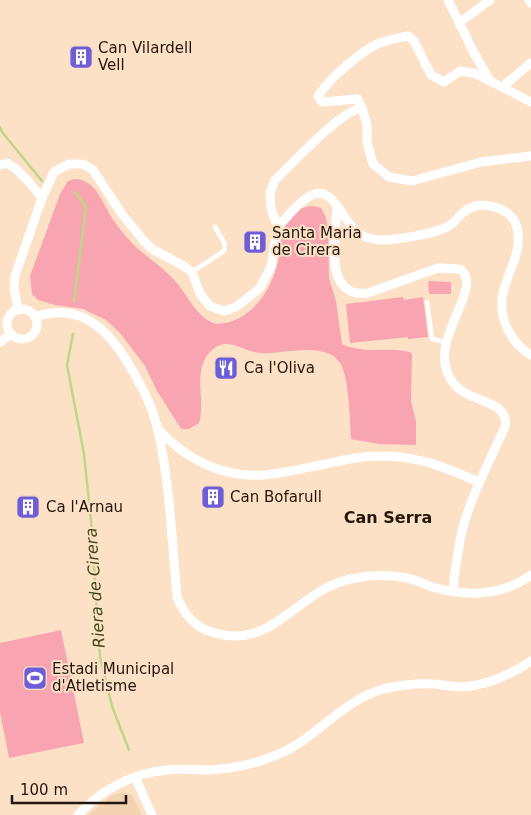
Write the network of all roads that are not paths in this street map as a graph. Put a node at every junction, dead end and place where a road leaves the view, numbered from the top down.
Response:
1 (448, 0) edge
2 (490, 0) edge
3 (459, 23) junction
4 (531, 63) edge
5 (490, 81) junction
6 (502, 87) junction
7 (531, 102) edge
8 (362, 108) junction
9 (531, 156) edge
10 (0, 165) edge
11 (42, 198) junction
12 (337, 206) junction
13 (215, 227) dead end
14 (278, 227) junction
15 (192, 272) junction
16 (428, 302) dead end
17 (18, 310) junction
18 (35, 316) junction
19 (4, 320) edge
20 (11, 334) junction
21 (0, 342) edge
22 (445, 342) junction
23 (531, 354) edge
24 (158, 429) junction
25 (479, 482) junction
26 (531, 575) edge
27 (452, 591) junction
28 (531, 661) edge
29 (135, 778) junction
30 (78, 815) edge
31 (152, 815) edge

1 - 3 street
2 - 3 street
3 - 5 street
4 - 6 street
5 - 6 street
5 - 8 street
6 - 7 street
8 - 9 street
8 - 14 street
10 - 11 street
11 - 15 street
11 - 17 street
12 - 14 street
12 - 22 street
12 - 23 street
13 - 15 lane
14 - 15 street
16 - 22 lane
17 - 18 street
17 - 19 street
18 - 20 street
18 - 24 street
19 - 20 street
20 - 21 street
22 - 25 street
24 - 25 street
24 - 27 street
25 - 27 street
26 - 27 street
28 - 29 street
29 - 30 street
29 - 31 street

